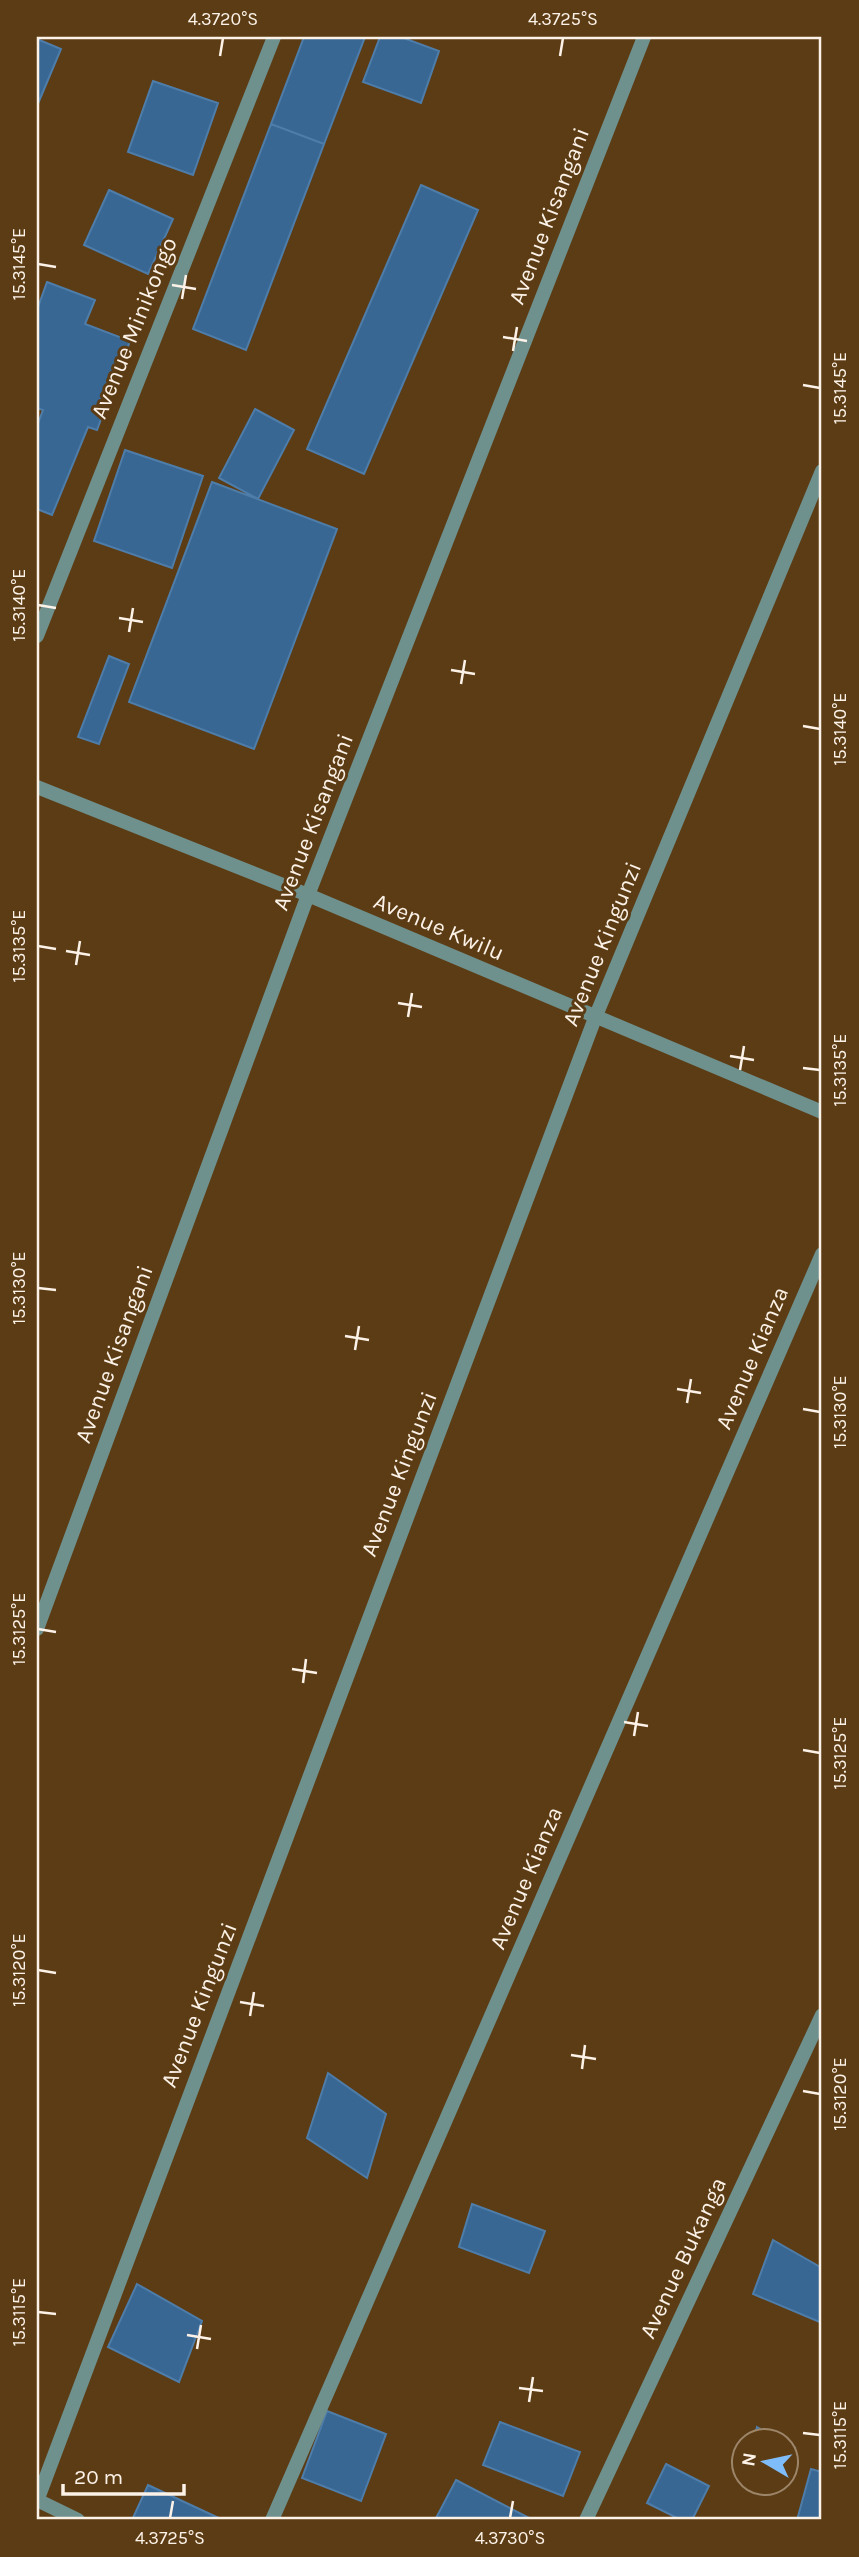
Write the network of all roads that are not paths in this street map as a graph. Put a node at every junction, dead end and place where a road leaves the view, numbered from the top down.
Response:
1 (274, 37) edge
2 (644, 37) edge
3 (822, 471) edge
4 (37, 636) edge
5 (37, 786) edge
6 (308, 895) junction
7 (595, 1018) junction
8 (822, 1112) edge
9 (822, 1254) edge
10 (37, 1629) edge
11 (822, 2015) edge
12 (37, 2501) edge
13 (78, 2520) edge
14 (272, 2520) edge
15 (586, 2520) edge

1 - 4 street, Avenue Minikongo
2 - 6 street, Avenue Kisangani
3 - 7 street, Avenue Kingunzi
5 - 6 street, Avenue Kwilu
6 - 7 street, Avenue Kwilu
6 - 10 street, Avenue Kisangani
7 - 8 street, Avenue Kwilu
7 - 12 street, Avenue Kingunzi
9 - 14 street, Avenue Kianza
11 - 15 street, Avenue Bukanga
12 - 13 street

